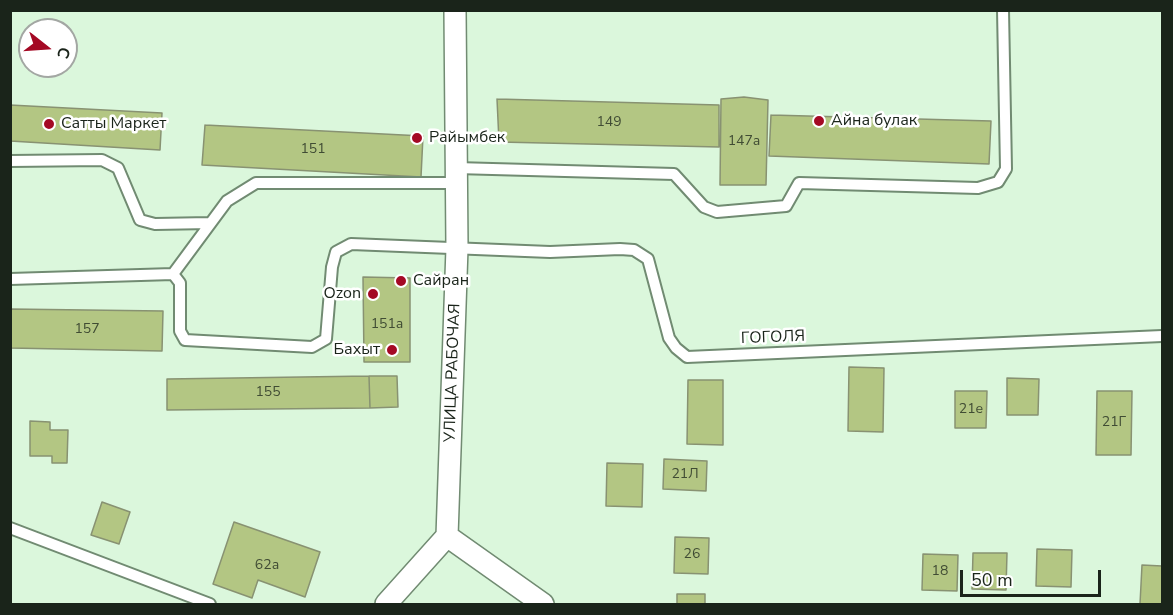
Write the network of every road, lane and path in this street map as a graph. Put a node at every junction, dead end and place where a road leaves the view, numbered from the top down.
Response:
1 (455, 10) edge
2 (1003, 10) edge
3 (10, 161) edge
4 (456, 175) junction
5 (210, 224) junction
6 (457, 248) junction
7 (172, 274) junction
8 (10, 279) edge
9 (1162, 336) edge
10 (10, 528) edge
11 (447, 536) junction
12 (210, 604) edge
13 (386, 604) edge
14 (543, 604) edge

1 - 4 street, УЛИЦА РАБОЧАЯ
2 - 4 lane
3 - 5 lane
4 - 5 lane
4 - 6 street, УЛИЦА РАБОЧАЯ
5 - 7 lane
6 - 7 lane, ГОГОЛЯ
6 - 9 lane, ГОГОЛЯ
6 - 11 street, УЛИЦА РАБОЧАЯ
7 - 8 lane
10 - 12 lane
11 - 13 street
11 - 14 street

